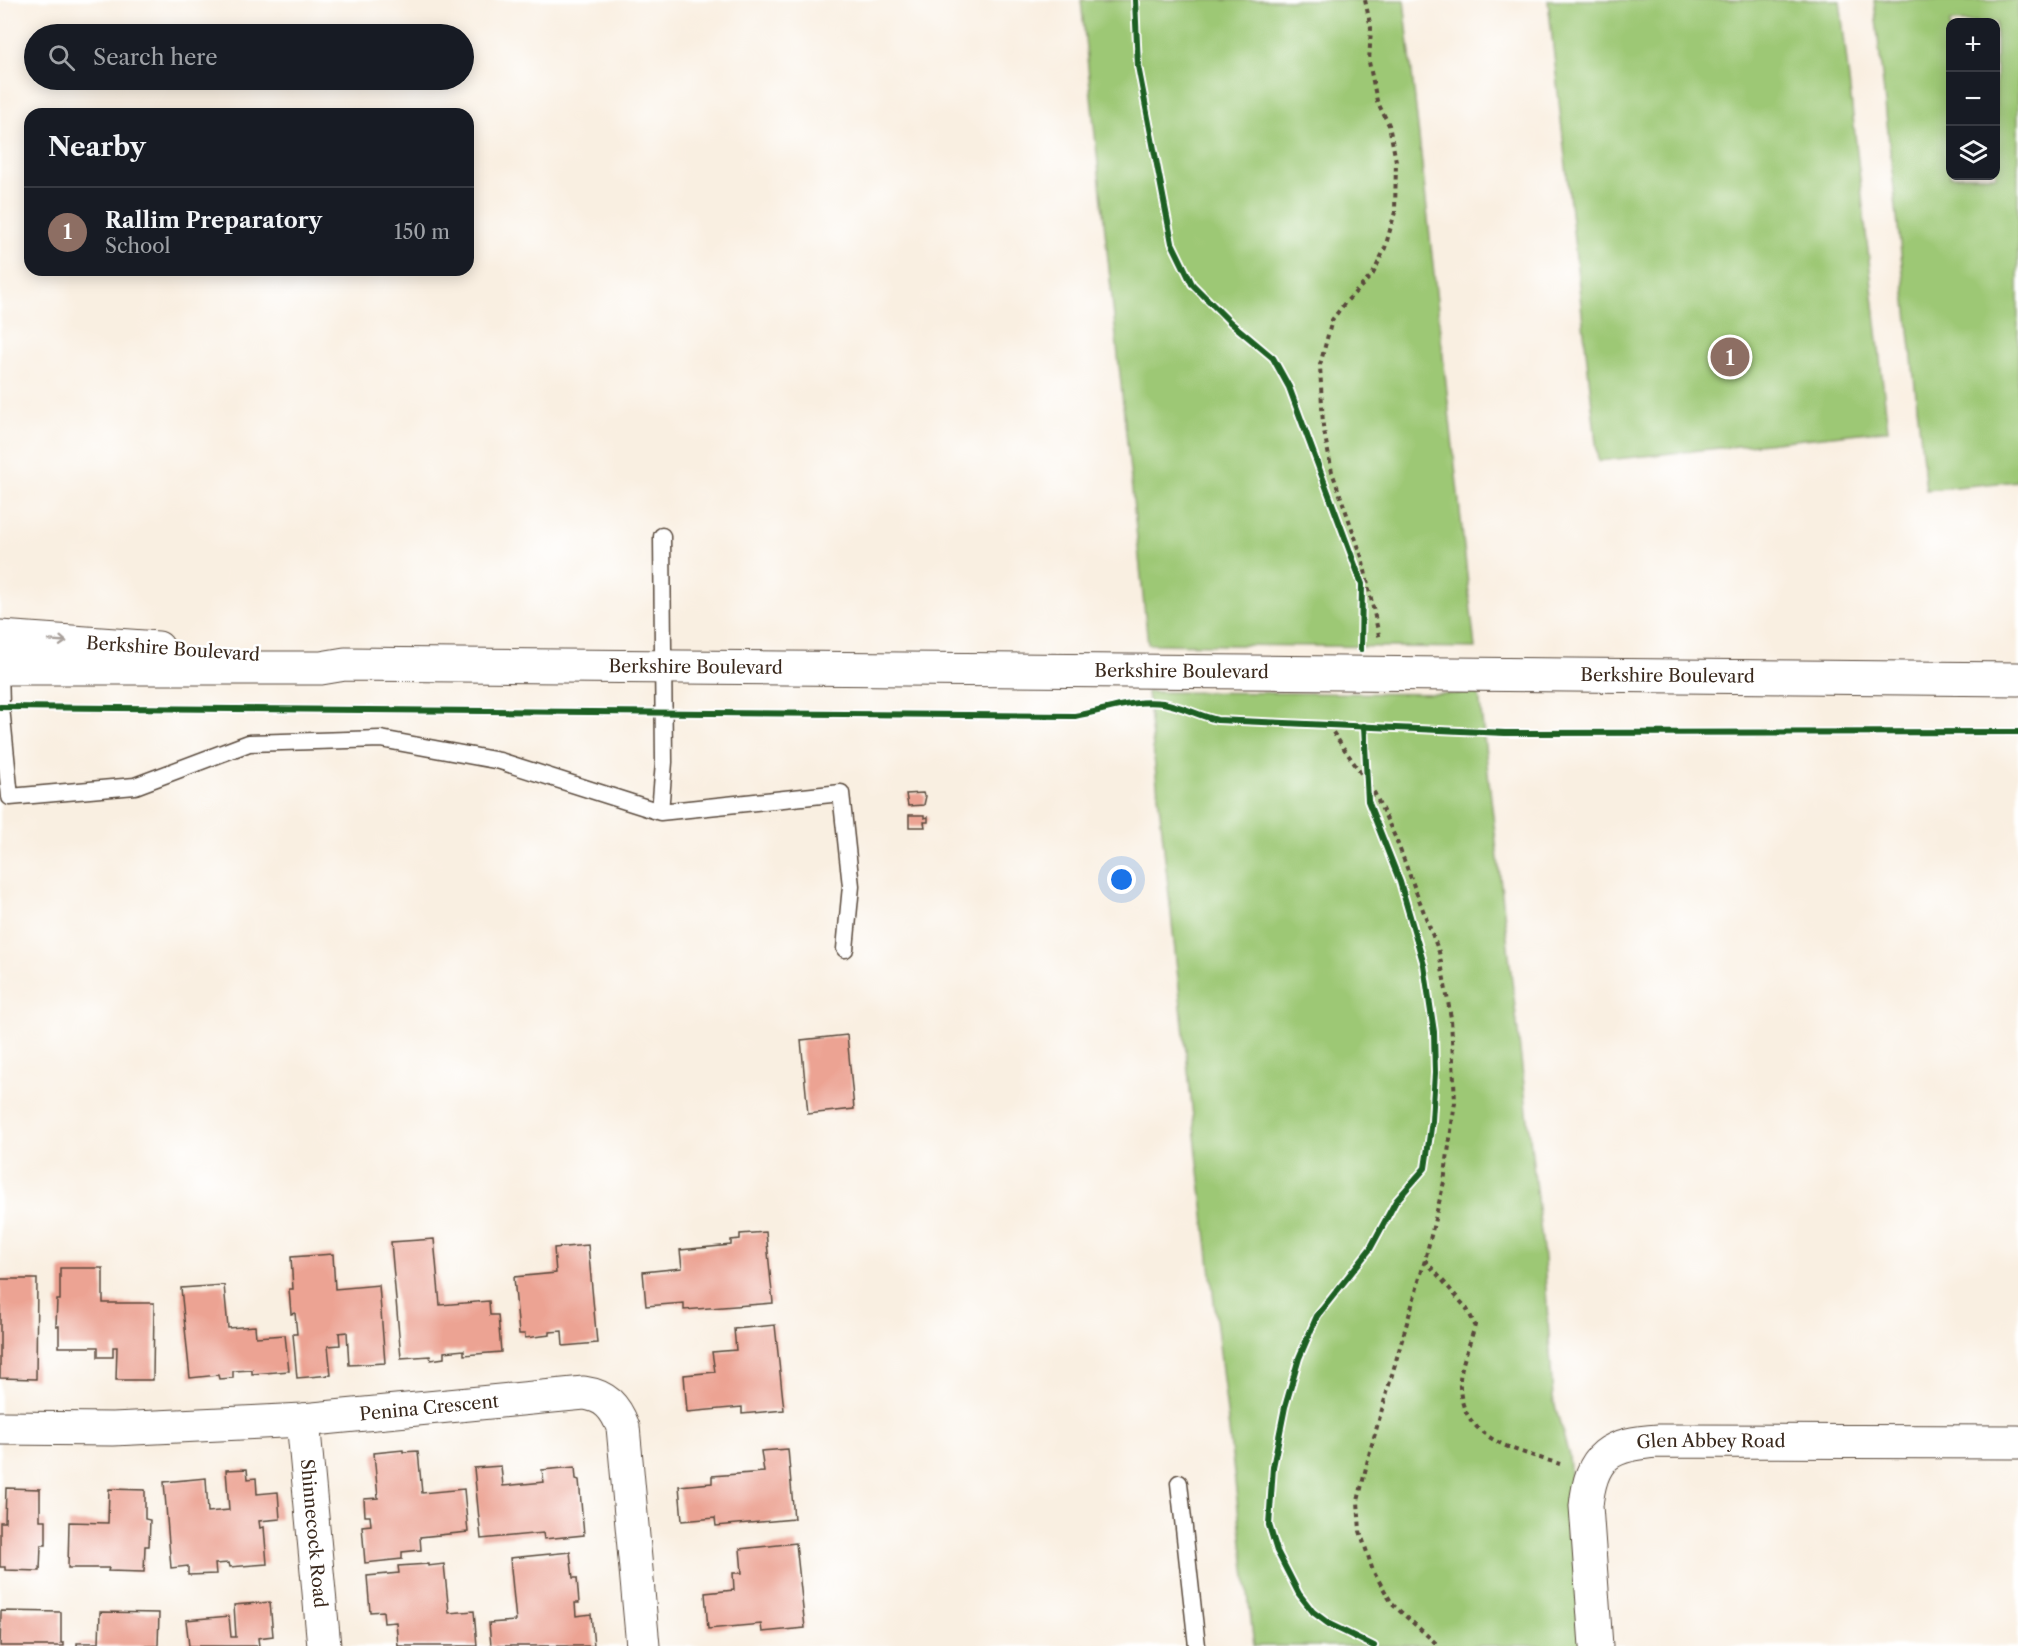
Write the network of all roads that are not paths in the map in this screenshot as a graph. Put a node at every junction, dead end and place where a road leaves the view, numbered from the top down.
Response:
1 (662, 536) dead end
2 (0, 637) edge
3 (345, 664) junction
4 (662, 666) junction
5 (0, 668) edge
6 (2018, 679) edge
7 (660, 812) junction
8 (845, 949) dead end
9 (303, 1420) junction
10 (0, 1428) edge
11 (2018, 1442) edge
12 (1179, 1483) dead end
13 (324, 1646) edge
14 (643, 1646) edge
15 (1197, 1646) edge
16 (1596, 1646) edge

1 - 4 lane
2 -> 3 street, Berkshire Boulevard
3 - 4 street, Berkshire Boulevard
3 - 5 street, Berkshire Boulevard
4 - 6 street, Berkshire Boulevard
4 - 7 lane
5 - 7 lane
7 - 8 lane
9 - 10 street, Penina Crescent
9 - 13 street, Shinnecock Road
9 - 14 street, Penina Crescent
11 - 16 street, Glen Abbey Road
12 - 15 lane

